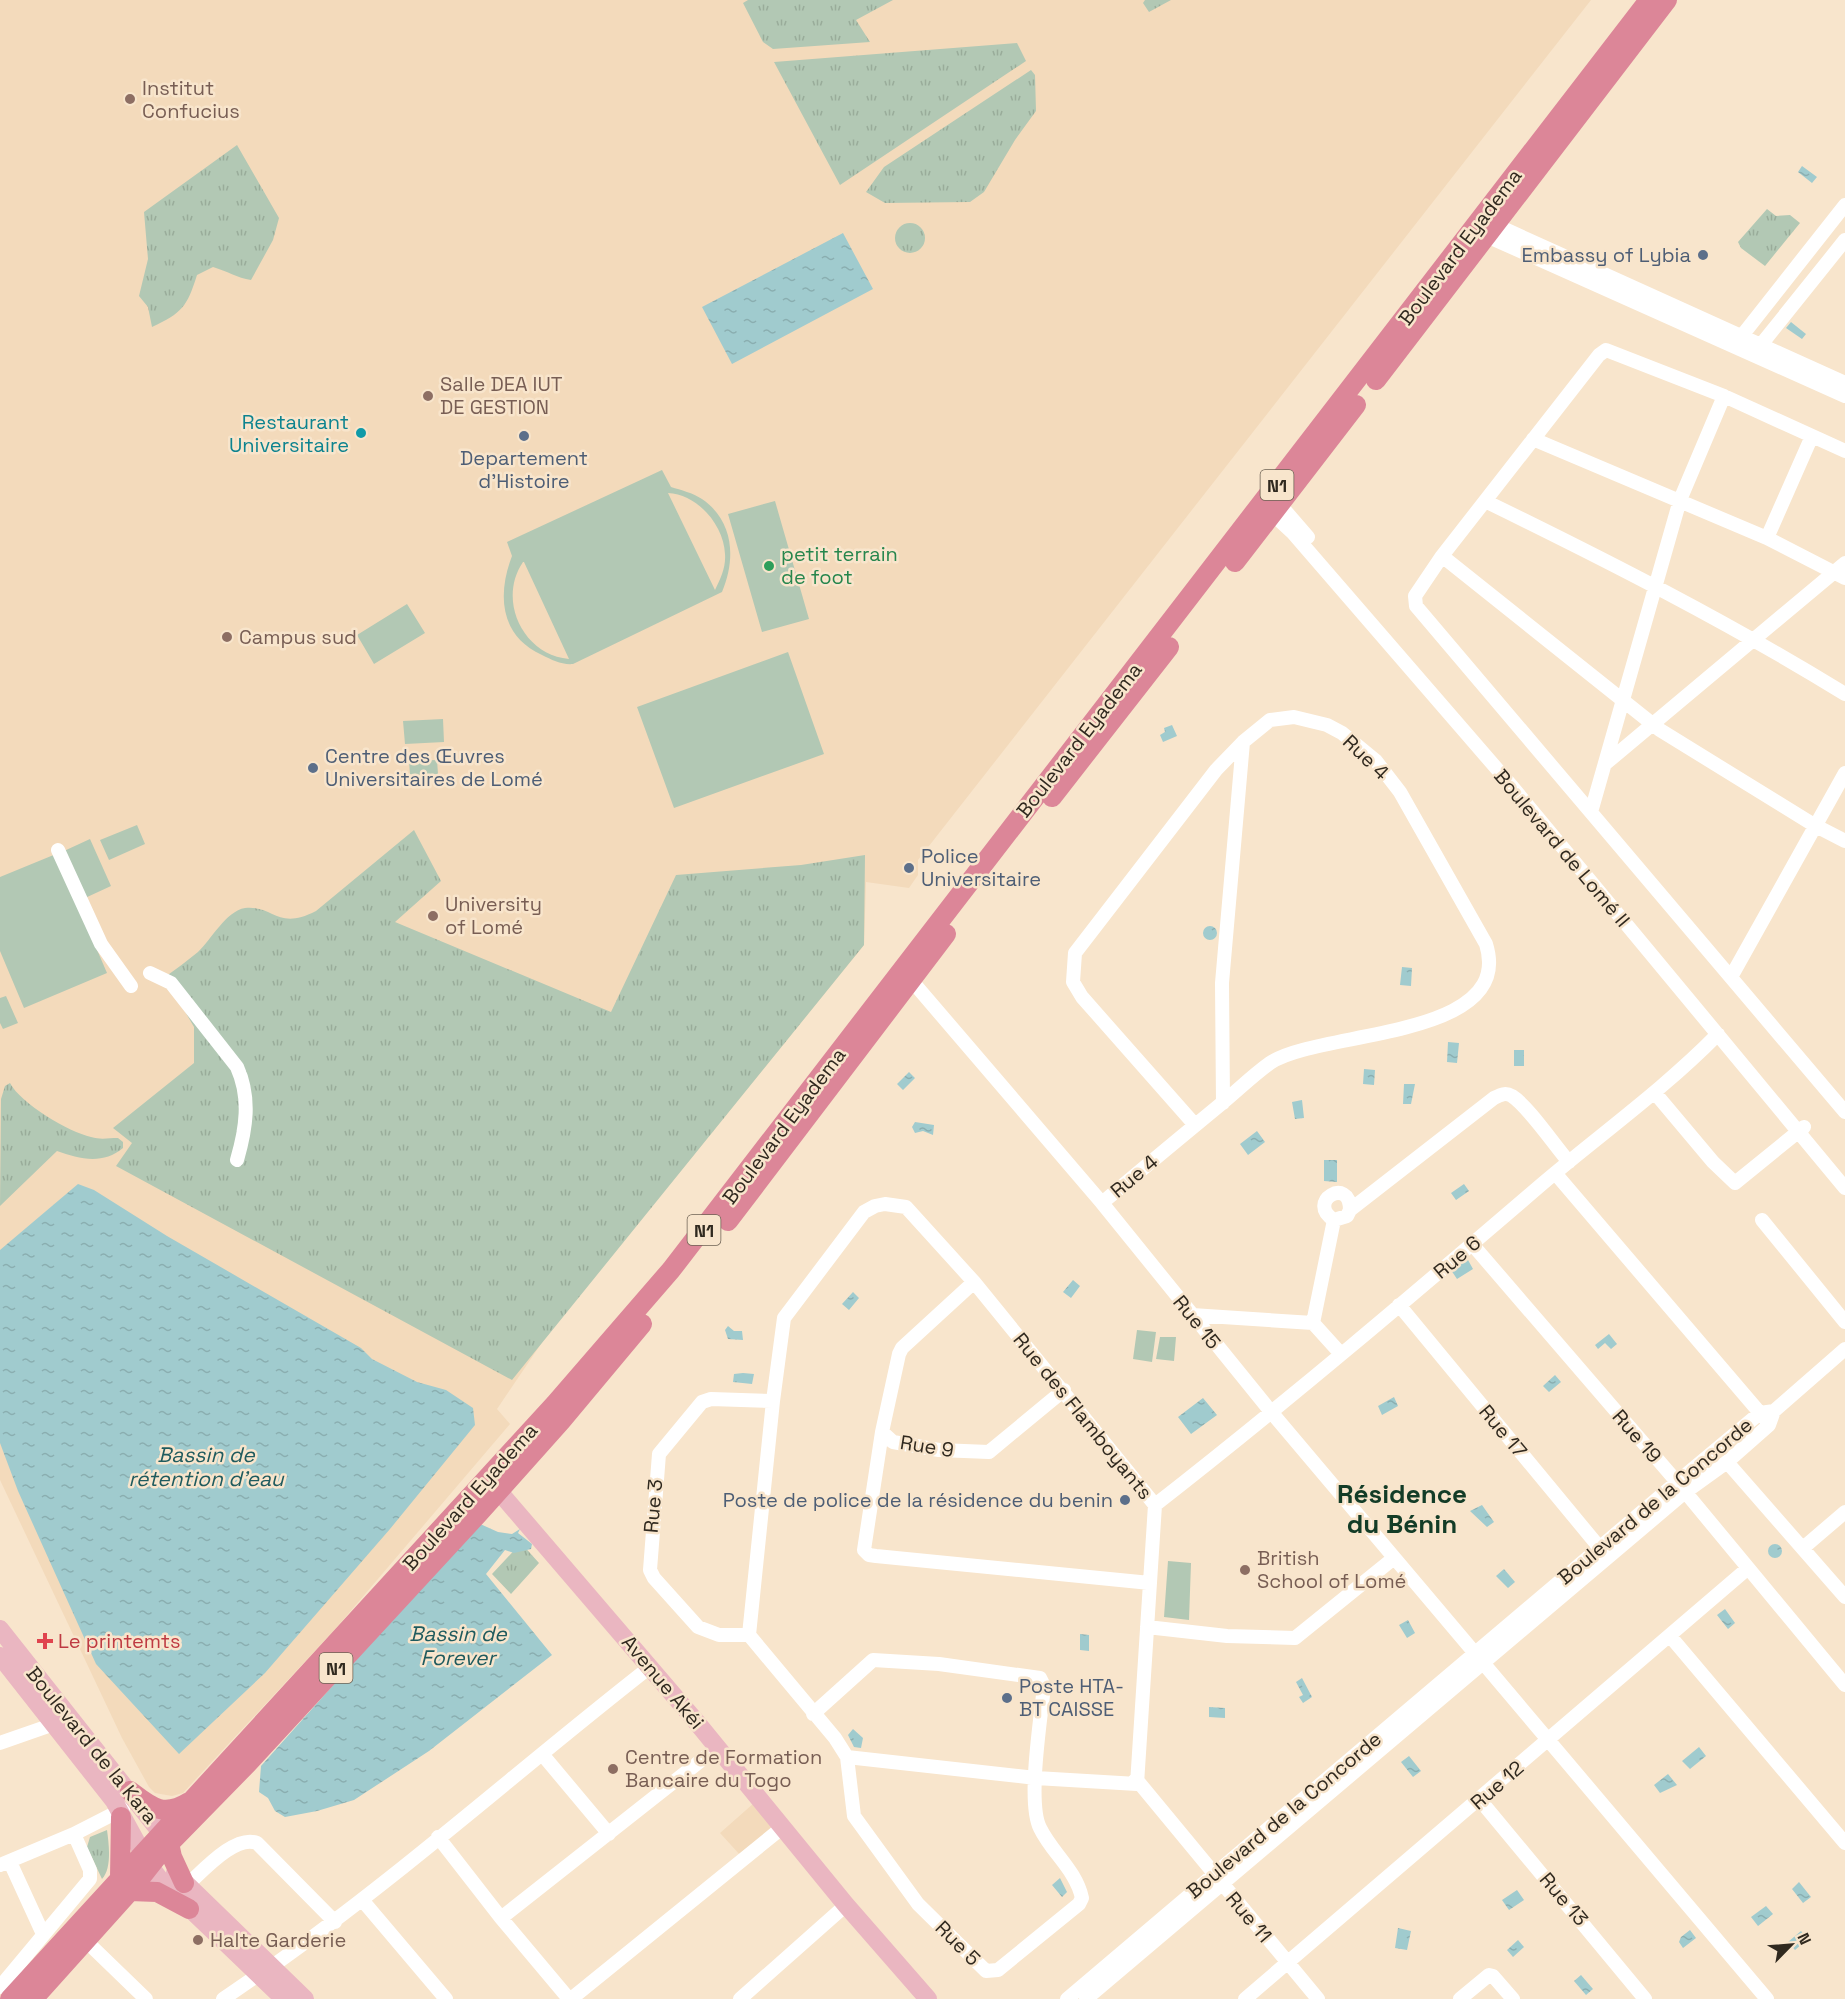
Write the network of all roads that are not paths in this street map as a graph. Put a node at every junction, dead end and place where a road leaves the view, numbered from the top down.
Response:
1 (1649, 0) edge
2 (1667, 0) edge
3 (1845, 205) edge
4 (1485, 228) junction
5 (1823, 233) junction
6 (1844, 244) edge
7 (1737, 341) junction
8 (1757, 350) junction
9 (1845, 383) edge
10 (1724, 396) junction
11 (1845, 396) edge
12 (1812, 436) junction
13 (1533, 439) junction
14 (1845, 451) edge
15 (1680, 500) junction
16 (1485, 501) junction
17 (1271, 504) junction
18 (1767, 538) junction
19 (1442, 556) junction
20 (1841, 571) edge
21 (1656, 584) junction
22 (1755, 639) junction
23 (1845, 694) edge
24 (1623, 701) junction
25 (1653, 724) junction
26 (1243, 742) junction
27 (1605, 764) junction
28 (1845, 773) edge
29 (1591, 812) junction
30 (1814, 825) junction
31 (1845, 841) edge
32 (58, 850) dead end
33 (150, 973) dead end
34 (906, 975) junction
35 (1731, 977) junction
36 (131, 986) dead end
37 (1718, 1034) junction
38 (1655, 1093) junction
39 (1223, 1102) junction
40 (1845, 1112) edge
41 (1195, 1125) junction
42 (1802, 1129) junction
43 (237, 1160) dead end
44 (1569, 1162) junction
45 (1555, 1173) junction
46 (1845, 1173) edge
47 (1845, 1188) edge
48 (1101, 1203) junction
49 (1350, 1210) junction
50 (1334, 1220) junction
51 (1762, 1220) dead end
52 (1472, 1244) junction
53 (974, 1282) junction
54 (1399, 1305) junction
55 (1192, 1315) junction
56 (1845, 1322) edge
57 (1313, 1323) junction
58 (1845, 1349) edge
59 (1341, 1354) junction
60 (1064, 1389) junction
61 (773, 1401) junction
62 (1767, 1412) junction
63 (1272, 1413) junction
64 (882, 1432) junction
65 (1727, 1462) junction
66 (493, 1484) junction
67 (1680, 1487) junction
68 (1155, 1504) junction
69 (1845, 1512) edge
70 (1803, 1548) junction
71 (1603, 1553) junction
72 (1394, 1558) junction
73 (1747, 1569) junction
74 (1150, 1584) junction
75 (1845, 1597) edge
76 (1147, 1627) junction
77 (0, 1629) edge
78 (749, 1635) junction
79 (1670, 1636) junction
80 (0, 1656) edge
81 (1479, 1658) junction
82 (650, 1667) junction
83 (1845, 1685) edge
84 (813, 1714) junction
85 (63, 1720) junction
86 (1548, 1740) junction
87 (0, 1743) edge
88 (718, 1747) junction
89 (542, 1754) junction
90 (847, 1757) junction
91 (1036, 1778) junction
92 (1136, 1779) junction
93 (191, 1800) junction
94 (1480, 1800) junction
95 (121, 1806) junction
96 (783, 1827) junction
97 (74, 1834) junction
98 (609, 1834) junction
99 (438, 1837) junction
100 (1845, 1843) edge
101 (157, 1846) junction
102 (5, 1864) edge
103 (1218, 1879) junction
104 (125, 1884) junction
105 (185, 1894) junction
106 (363, 1901) junction
107 (846, 1905) junction
108 (501, 1918) junction
109 (335, 1922) junction
110 (43, 1934) junction
111 (86, 1941) junction
112 (1288, 1964) junction
113 (264, 1971) junction
114 (0, 1987) edge
115 (919, 1996) edge
116 (10, 1999) edge
117 (33, 1999) edge
118 (146, 1999) edge
119 (224, 1999) edge
120 (284, 1999) edge
121 (305, 1999) edge
122 (447, 1999) edge
123 (570, 1999) edge
124 (740, 1999) edge
125 (1067, 1999) edge
126 (1086, 1999) edge
127 (1245, 1999) edge
128 (1318, 1999) edge
129 (1460, 1999) edge
130 (1512, 1999) edge
131 (1645, 1999) edge
132 (1767, 1999) edge

1 - 4 highway, Boulevard Eyadema / N1
2 - 4 highway, Boulevard Eyadema / N1
3 - 5 street
4 - 7 street
4 - 17 highway, N1
5 - 6 street
5 - 7 street
6 - 8 street
7 - 8 street
8 - 9 street
8 - 11 street
10 - 12 street
10 - 13 street
10 - 15 street
12 - 14 street
12 - 18 street
13 - 15 street
13 - 16 street
15 - 18 street
15 - 21 street
16 - 19 street
16 - 21 street
17 - 34 highway, Boulevard Eyadema / N1
17 - 37 street, Boulevard de Lomé II
17 - 42 street, Boulevard de Lomé II
18 - 20 street
19 - 24 street
19 - 29 street
20 - 22 street
21 - 22 street
21 - 24 street
22 - 23 street
22 - 25 street
24 - 25 street
24 - 27 street
25 - 27 street
25 - 30 street
26 - 39 street
26 - 39 street, Rue 4
26 - 41 street, Rue 4
27 - 29 street
28 - 30 street
29 - 35 street
30 - 31 street
30 - 35 street
32 - 36 street
33 - 43 street
34 - 48 street, Rue 15
34 - 66 highway, Boulevard Eyadema / N1
35 - 40 street
37 - 38 street, Rue 6
37 - 42 street, Boulevard de Lomé II
38 - 42 street
38 - 44 street, Rue 6
39 - 41 street, Rue 4
41 - 48 street, Rue 4
42 - 46 street, Boulevard de Lomé II
42 - 47 street, Boulevard de Lomé II
44 - 45 street, Rue 6
44 - 49 street
45 - 52 street, Rue 6
45 - 62 street
48 - 55 street, Rue 15
49 - 50 street
49 - 50 street
50 - 57 street
51 - 56 street
52 - 54 street, Rue 6
52 - 67 street, Rue 19
53 - 60 street, Rue des Flamboyants
53 - 61 street, Rue des Flamboyants
53 - 64 street, Rue 9
54 - 59 street, Rue 6
54 - 71 street, Rue 17
55 - 57 street
55 - 63 street, Rue 15
57 - 59 street
58 - 62 street
59 - 63 street, Rue 6
60 - 64 street, Rue 9
60 - 68 street, Rue des Flamboyants
61 - 78 street, Rue des Flamboyants
61 - 78 street, Rue 3
62 - 65 street, Boulevard de la Concorde
62 - 67 street, Boulevard de la Concorde
63 - 68 street, Rue 6
63 - 72 street, Rue 15
64 - 74 street
65 - 67 street, Boulevard de la Concorde
65 - 70 street
66 - 82 main road, Avenue Akéi
66 - 93 highway, Boulevard Eyadema / N1
66 - 101 highway, N1
67 - 71 street, Boulevard de la Concorde
67 - 73 street, Rue 19
68 - 74 street, Rue des Flamboyants
69 - 70 street
70 - 75 street
71 - 81 street, Boulevard de la Concorde
72 - 76 street
72 - 81 street, Rue 15
73 - 79 street, Rue 12
73 - 83 street, Rue 19
74 - 76 street, Rue des Flamboyants
76 - 92 street, Rue des Flamboyants
77 - 85 main road, Boulevard de la Kara
78 - 84 street
79 - 86 street, Rue 12
79 - 100 street
80 - 85 main road, Boulevard de la Kara
81 - 86 street, Rue 15
81 - 103 street, Boulevard de la Concorde
82 - 88 main road, Avenue Akéi
82 - 89 street
84 - 90 street
84 - 91 street
85 - 87 street
85 - 95 main road, Boulevard de la Kara
86 - 94 street, Rue 12
86 - 132 street, Rue 15
88 - 96 main road, Avenue Akéi
88 - 98 street
89 - 98 street
89 - 99 street
90 - 91 street
90 - 91 street, Rue 5
91 - 92 street
92 - 103 street, Rue 11
93 - 95 highway
93 - 101 highway, Boulevard Eyadema / N1
94 - 112 street, Rue 12
94 - 131 street, Rue 13
95 - 97 street
95 - 101 main road, Boulevard de la Kara
95 - 101 main road, Boulevard de la Kara
95 - 104 highway
96 - 107 main road, Avenue Akéi
96 - 123 street
97 - 102 street
97 - 110 street
98 - 108 street
99 - 106 street
99 - 108 street
101 - 104 highway, Boulevard Eyadema / N1
101 - 105 main road
101 - 105 highway
102 - 110 street
103 - 112 street, Rue 11
103 - 125 street, Boulevard de la Concorde
103 - 126 street, Boulevard de la Concorde
104 - 105 highway
104 - 111 highway, N1
104 - 116 highway, Boulevard Eyadema / N1
105 - 109 street
105 - 113 main road
106 - 109 street
106 - 122 street
107 - 115 main road, Avenue Akéi
107 - 124 street
108 - 123 street
109 - 113 street
110 - 114 street
111 - 117 highway, N1
111 - 118 street
112 - 127 street, Rue 12
112 - 128 street, Rue 11
113 - 119 street
113 - 120 main road
113 - 121 main road
129 - 130 street

